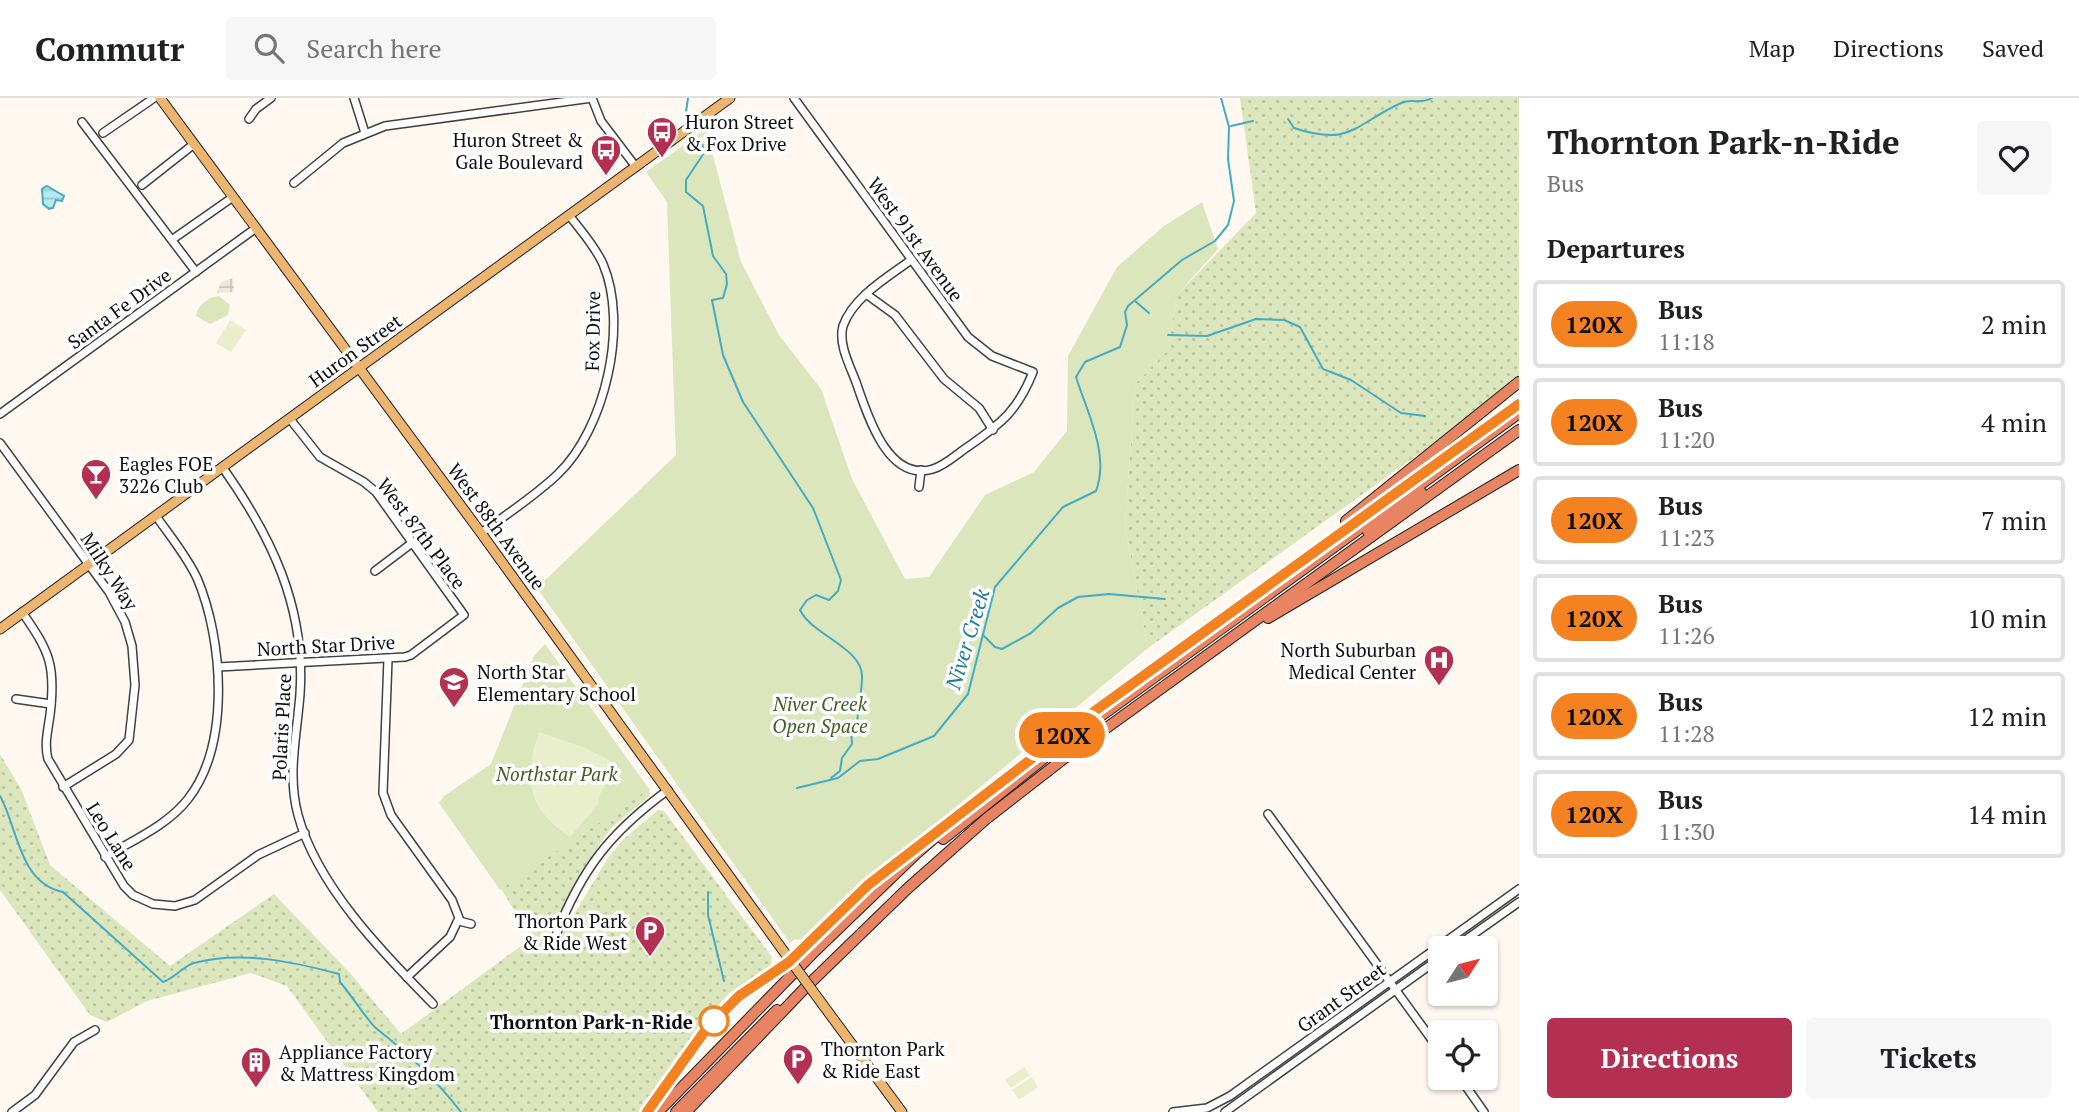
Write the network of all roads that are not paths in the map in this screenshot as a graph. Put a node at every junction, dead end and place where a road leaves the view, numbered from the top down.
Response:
1 (154, 98) edge
2 (160, 98) edge
3 (271, 98) edge
4 (354, 98) edge
5 (592, 98) edge
6 (730, 98) edge
7 (794, 98) edge
8 (249, 119) dead end
9 (82, 122) dead end
10 (365, 132) junction
11 (103, 133) dead end
12 (194, 144) junction
13 (636, 167) junction
14 (294, 183) dead end
15 (142, 185) dead end
16 (233, 197) junction
17 (569, 215) junction
18 (256, 228) junction
19 (173, 239) junction
20 (911, 260) junction
21 (196, 272) junction
22 (866, 294) junction
23 (360, 368) junction
24 (1519, 382) edge
25 (1519, 404) edge
26 (1519, 413) edge
27 (0, 414) edge
28 (290, 419) junction
29 (1519, 420) edge
30 (993, 429) junction
31 (1519, 430) edge
32 (0, 443) edge
33 (223, 468) junction
34 (921, 470) junction
35 (1519, 470) edge
36 (919, 487) dead end
37 (156, 516) junction
38 (481, 533) junction
39 (412, 543) junction
40 (1312, 552) junction
41 (89, 564) junction
42 (375, 571) dead end
43 (1321, 574) junction
44 (23, 612) junction
45 (464, 615) joint
46 (0, 629) edge
47 (1211, 652) junction
48 (388, 659) junction
49 (300, 663) junction
50 (218, 667) junction
51 (16, 699) dead end
52 (51, 704) junction
53 (63, 787) junction
54 (668, 790) junction
55 (1268, 814) dead end
56 (304, 833) junction
57 (105, 858) junction
58 (899, 870) junction
59 (1519, 889) edge
60 (1519, 902) edge
61 (459, 921) junction
62 (471, 924) dead end
63 (556, 935) dead end
64 (1471, 936) edge
65 (1428, 967) edge
66 (407, 977) junction
67 (1390, 982) junction
68 (804, 983) junction
69 (1396, 991) junction
70 (433, 1004) dead end
71 (95, 1030) dead end
72 (1428, 1035) edge
73 (1468, 1090) edge
74 (12, 1112) edge
75 (658, 1112) edge
76 (676, 1112) edge
77 (686, 1112) edge
78 (902, 1112) edge
79 (1173, 1112) edge
80 (1225, 1112) edge
81 (1484, 1112) edge

1 - 11 street
2 - 12 main road, West 88th Avenue
3 - 8 street
4 - 10 street
5 - 10 street
5 - 13 street
6 - 13 main road, Huron Street
7 - 20 street, West 91st Avenue
9 - 19 street
10 - 14 street
12 - 15 street
12 - 16 main road, West 88th Avenue
13 - 17 main road, Huron Street
16 - 18 main road, West 88th Avenue
16 - 19 street
17 - 23 main road, Huron Street
17 - 38 street, Fox Drive
18 - 21 street, Santa Fe Drive
18 - 23 main road, West 88th Avenue
19 - 21 street
20 - 22 street
20 - 30 street, West 91st Avenue
21 - 27 street, Santa Fe Drive
22 - 30 street
22 - 34 street
23 - 28 main road, Huron Street
23 - 38 main road, West 88th Avenue
24 - 40 highway
25 - 40 highway
26 - 58 highway
28 - 33 main road, Huron Street
28 - 39 street, West 87th Place
29 - 43 highway
30 - 34 street
31 - 43 highway
32 - 41 street, Milky Way
33 - 37 main road, Huron Street
33 - 49 street, Polaris Place
34 - 36 street
35 - 47 highway
37 - 41 main road, Huron Street
37 - 50 street
38 - 54 main road, West 88th Avenue
39 - 42 street
39 - 45 street, West 87th Place
40 - 58 highway
41 - 44 main road, Huron Street
41 - 53 street, Milky Way
43 - 47 highway
44 - 46 main road, Huron Street
44 - 52 street, Leo Lane
45 - 48 street, North Star Drive
47 - 68 highway
48 - 49 street, North Star Drive
48 - 61 street
49 - 50 street, North Star Drive
49 - 56 street, Polaris Place
50 - 57 street
51 - 52 street
52 - 53 street, Leo Lane
53 - 57 street, Leo Lane
54 - 63 street
54 - 68 main road, West 88th Avenue, bridge
55 - 67 street
56 - 57 street, Leo Lane
56 - 66 street, Polaris Place
58 - 75 highway
59 - 67 street, Grant Street
60 - 64 street
61 - 62 street
61 - 66 street
65 - 69 street, Grant Street
66 - 70 street, Polaris Place
67 - 69 street
67 - 79 street, Grant Street
68 - 76 highway
68 - 77 highway
68 - 78 main road, West 88th Avenue, bridge
69 - 72 street
69 - 80 street, Grant Street
71 - 74 street
73 - 81 street

